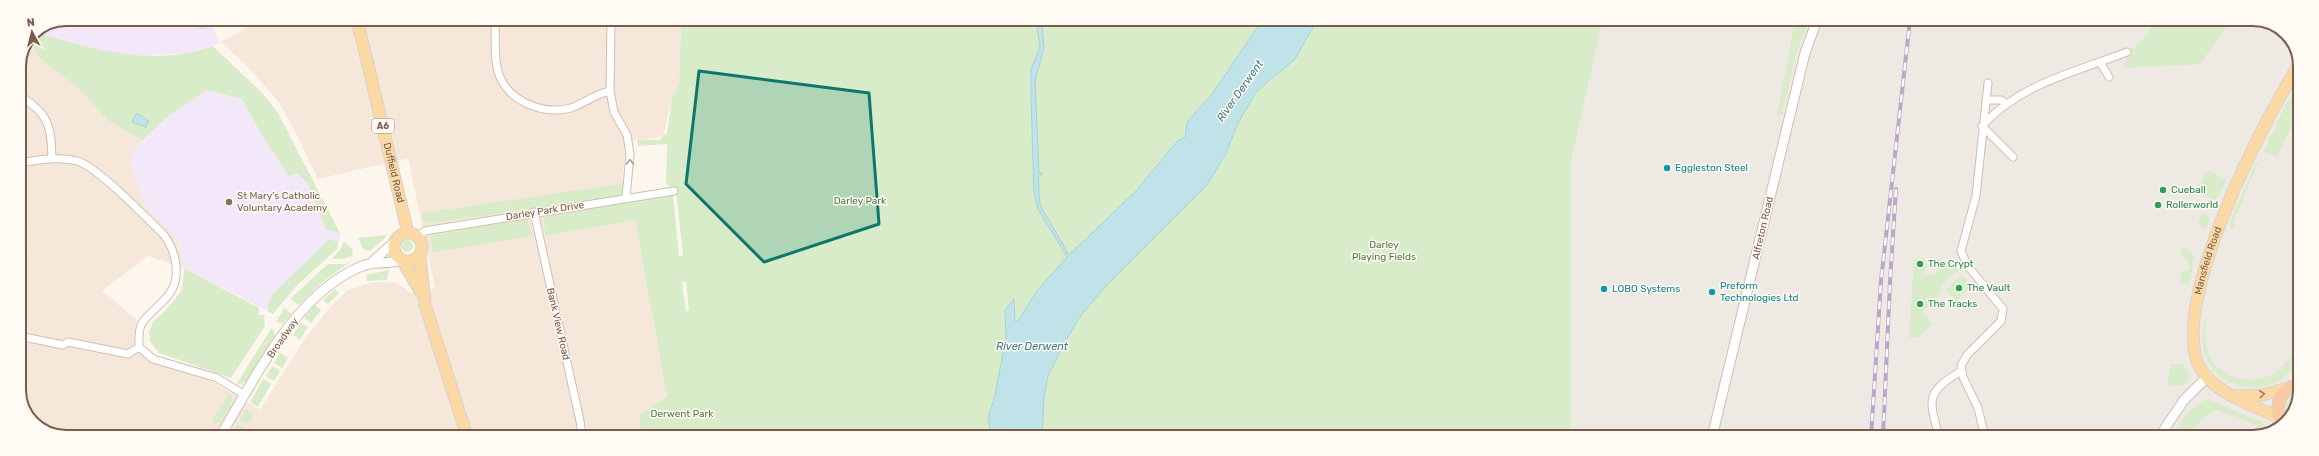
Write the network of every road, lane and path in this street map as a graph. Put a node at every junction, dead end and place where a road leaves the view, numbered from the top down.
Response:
1 (360, 26) edge
2 (496, 26) edge
3 (612, 26) edge
4 (1816, 26) edge
5 (2128, 52) dead end
6 (2100, 62) junction
7 (2293, 74) edge
8 (2109, 76) dead end
9 (1988, 83) dead end
10 (610, 91) junction
11 (26, 100) edge
12 (1986, 100) junction
13 (2006, 104) junction
14 (1982, 126) junction
15 (2013, 157) dead end
16 (52, 159) junction
17 (26, 162) edge
18 (674, 191) dead end
19 (626, 198) junction
20 (534, 212) junction
21 (408, 233) junction
22 (418, 237) junction
23 (394, 242) junction
24 (420, 254) junction
25 (401, 260) junction
26 (370, 264) junction
27 (425, 305) junction
28 (26, 337) edge
29 (139, 347) junction
30 (1961, 371) junction
31 (2208, 376) junction
32 (2293, 385) edge
33 (2293, 387) edge
34 (245, 395) junction
35 (2235, 396) junction
36 (2281, 418) edge
37 (2277, 421) edge
38 (224, 430) edge
39 (465, 430) edge
40 (581, 430) edge
41 (1714, 430) edge
42 (1937, 430) edge
43 (1982, 430) edge
44 (2164, 430) edge

1 - 21 main road, Duffield Road / A6
2 - 10 street
3 - 10 street
4 - 41 street, Alfreton Road
5 - 6 street
6 - 8 street
6 - 13 street
7 - 31 main road, Mansfield Road
9 - 12 street
19 -> 10 street
11 - 16 street
12 - 13 street
12 - 14 street
13 - 14 street
14 - 15 street
14 - 30 street
16 - 17 street
16 - 29 street
18 - 19 street, Darley Park Drive
19 - 20 street, Darley Park Drive
20 - 22 street, Darley Park Drive
20 - 40 street, Bank View Road
21 - 22 main road
21 - 23 main road
22 - 24 main road
23 - 25 main road
23 - 26 street, Broadway
24 - 25 main road
24 - 27 main road
25 - 26 street, Broadway
25 - 27 main road
26 - 34 street, Broadway
27 - 39 main road
28 - 29 street
29 - 34 street
30 - 42 street
30 - 43 street
31 - 35 main road, Mansfield Road
31 - 44 street
35 -> 32 main road
33 - 36 highway
34 - 38 street, Broadway
35 - 37 main road, Mansfield Road

